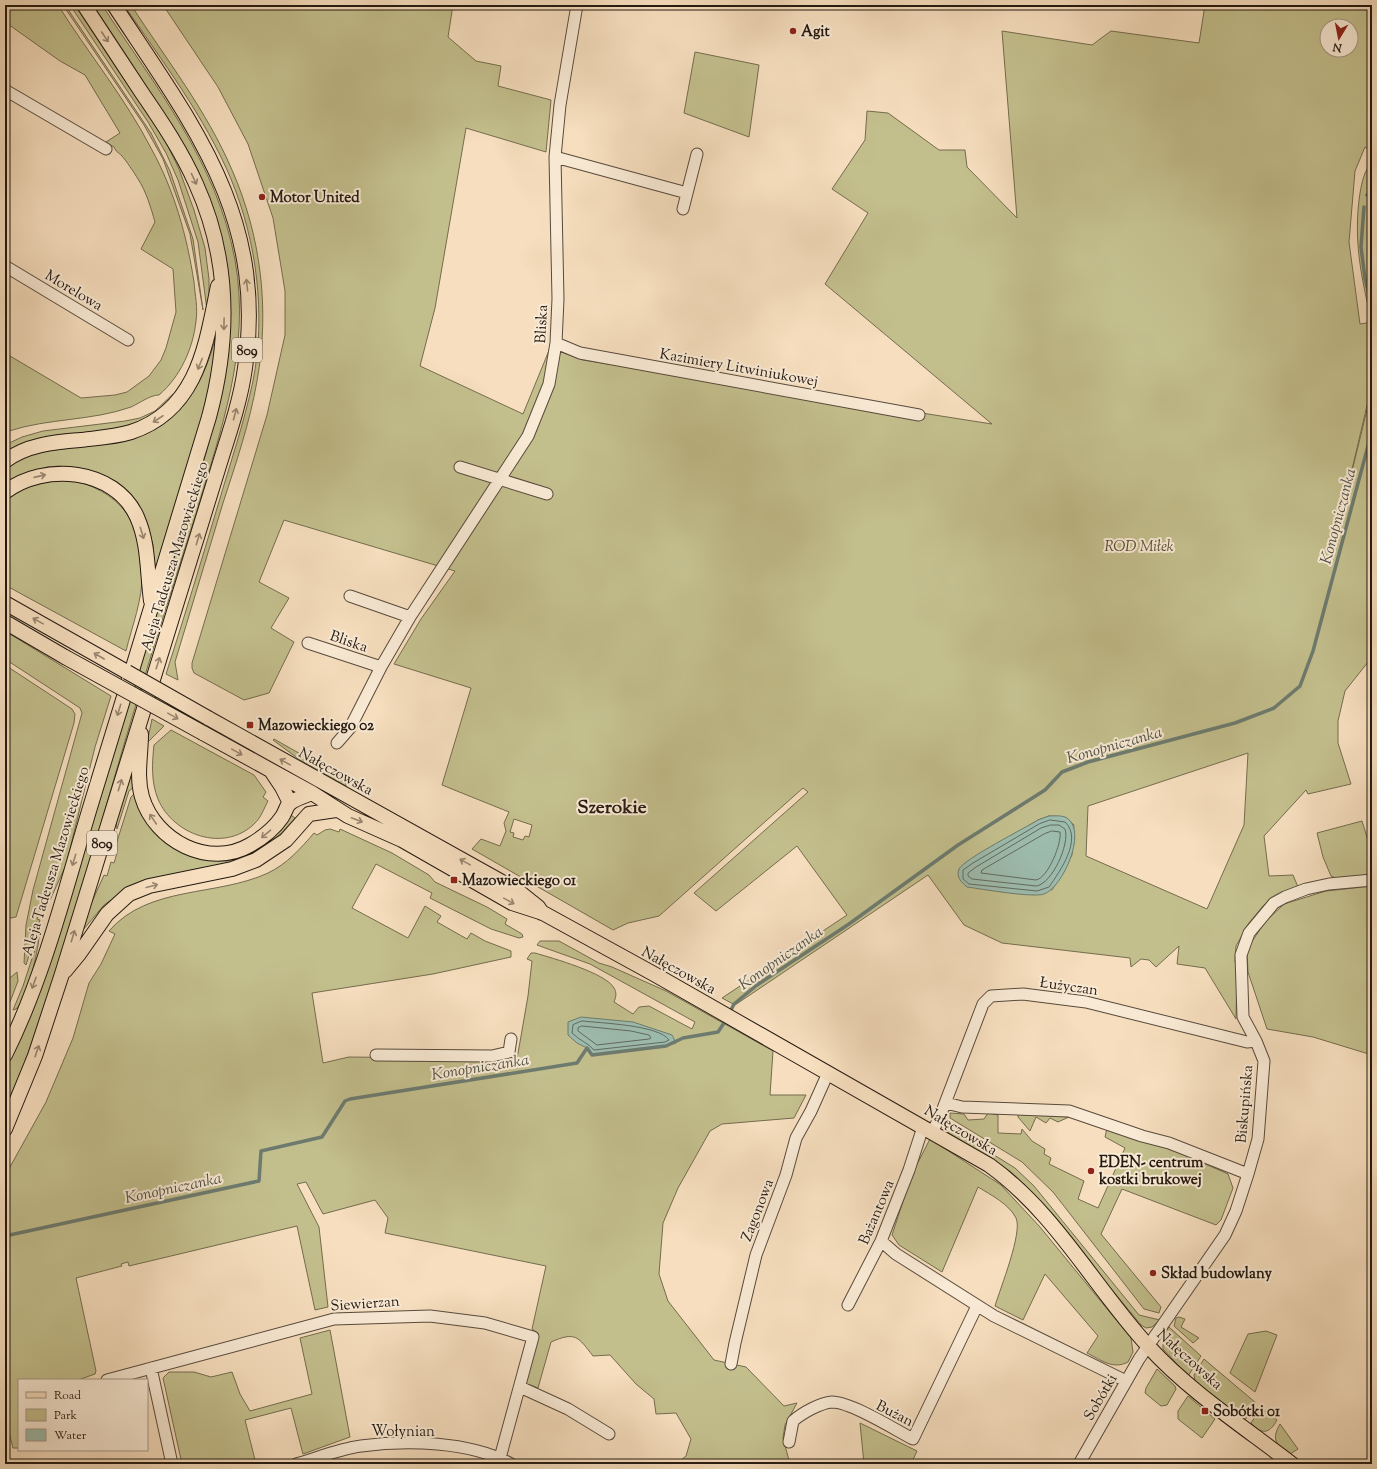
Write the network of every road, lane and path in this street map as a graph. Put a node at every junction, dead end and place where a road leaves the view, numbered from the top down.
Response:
1 (84, 5) edge
2 (114, 5) edge
3 (577, 5) edge
4 (5, 90) edge
5 (106, 149) dead end
6 (697, 154) dead end
7 (556, 157) junction
8 (687, 193) junction
9 (683, 209) dead end
10 (5, 266) edge
11 (221, 271) junction
12 (128, 340) dead end
13 (556, 343) junction
14 (919, 415) dead end
15 (5, 461) edge
16 (460, 467) dead end
17 (501, 480) junction
18 (5, 492) edge
19 (547, 494) dead end
20 (350, 596) dead end
21 (5, 603) edge
22 (151, 606) junction
23 (410, 617) junction
24 (5, 622) edge
25 (308, 643) dead end
26 (381, 667) junction
27 (142, 713) junction
28 (337, 742) dead end
29 (271, 771) junction
30 (319, 781) junction
31 (312, 793) junction
32 (290, 803) junction
33 (336, 810) junction
34 (309, 814) junction
35 (1372, 880) edge
36 (543, 913) junction
37 (62, 974) junction
38 (511, 1039) dead end
39 (1256, 1041) junction
40 (5, 1055) edge
41 (376, 1055) dead end
42 (828, 1073) junction
43 (946, 1103) junction
44 (5, 1129) edge
45 (928, 1129) junction
46 (1248, 1174) junction
47 (881, 1241) junction
48 (848, 1305) dead end
49 (977, 1306) junction
50 (1148, 1346) junction
51 (731, 1364) dead end
52 (151, 1368) junction
53 (111, 1379) edge
54 (1126, 1380) junction
55 (520, 1387) junction
56 (609, 1434) dead end
57 (788, 1442) dead end
58 (500, 1458) junction
59 (172, 1464) edge
60 (296, 1464) edge
61 (511, 1464) edge
62 (1078, 1464) edge
63 (1292, 1464) edge

1 -> 11 main road, Aleja Tadeusza Mazowieckiego / 809
27 -> 2 main road, Aleja Tadeusza Mazowieckiego / 809
3 - 7 street, Bliska
4 - 5 street
6 - 8 street
7 - 8 street
7 - 13 street, Bliska
8 - 9 street
10 - 12 street, Morelowa
11 -> 15 main road
11 -> 22 main road, Aleja Tadeusza Mazowieckiego / 809
13 - 14 street, Kazimiery Litwiniukowej
13 - 17 street, Bliska
16 - 17 street
17 - 19 street
17 - 23 street, Bliska
18 -> 22 main road
20 - 23 street
30 -> 21 main road, Nałęczowska, bridge
22 -> 40 main road, Aleja Tadeusza Mazowieckiego / 809
23 - 26 street, Bliska
24 -> 29 main road, Nałęczowska, bridge
25 - 26 street, Bliska
26 - 28 street, Bliska
32 -> 27 main road
37 -> 27 main road, Aleja Tadeusza Mazowieckiego / 809
29 - 31 main road, Nałęczowska
29 - 32 main road
30 - 31 main road
36 -> 30 main road, Nałęczowska
31 - 32 main road
31 - 33 main road, Nałęczowska
31 - 34 main road
33 - 34 main road
33 -> 36 main road, Nałęczowska
37 -> 34 main road
35 - 39 street, Biskupińska
36 - 42 main road, Nałęczowska
44 -> 37 main road, Aleja Tadeusza Mazowieckiego / 809
38 - 41 street
39 - 43 street, Łużyczan
39 - 46 street, Biskupińska
42 - 45 main road, Nałęczowska
42 - 51 street, Zagonowa
43 - 45 street, Łużyczan
43 - 46 street
45 - 47 street, Bażantowa
45 - 50 main road, Nałęczowska
46 - 50 street, Biskupińska
47 - 48 street, Bażantowa
47 - 49 street
49 - 54 street
49 - 57 street, Bużan
50 - 54 street, Sobótki
50 - 63 main road, Nałęczowska
52 - 53 street, Siewierzan
52 - 55 street, Siewierzan
52 - 59 street
54 - 62 street, Sobótki
55 - 56 street
55 - 58 street, Siewierzan
58 - 60 street, Wołynian
58 - 61 street, Wołynian

